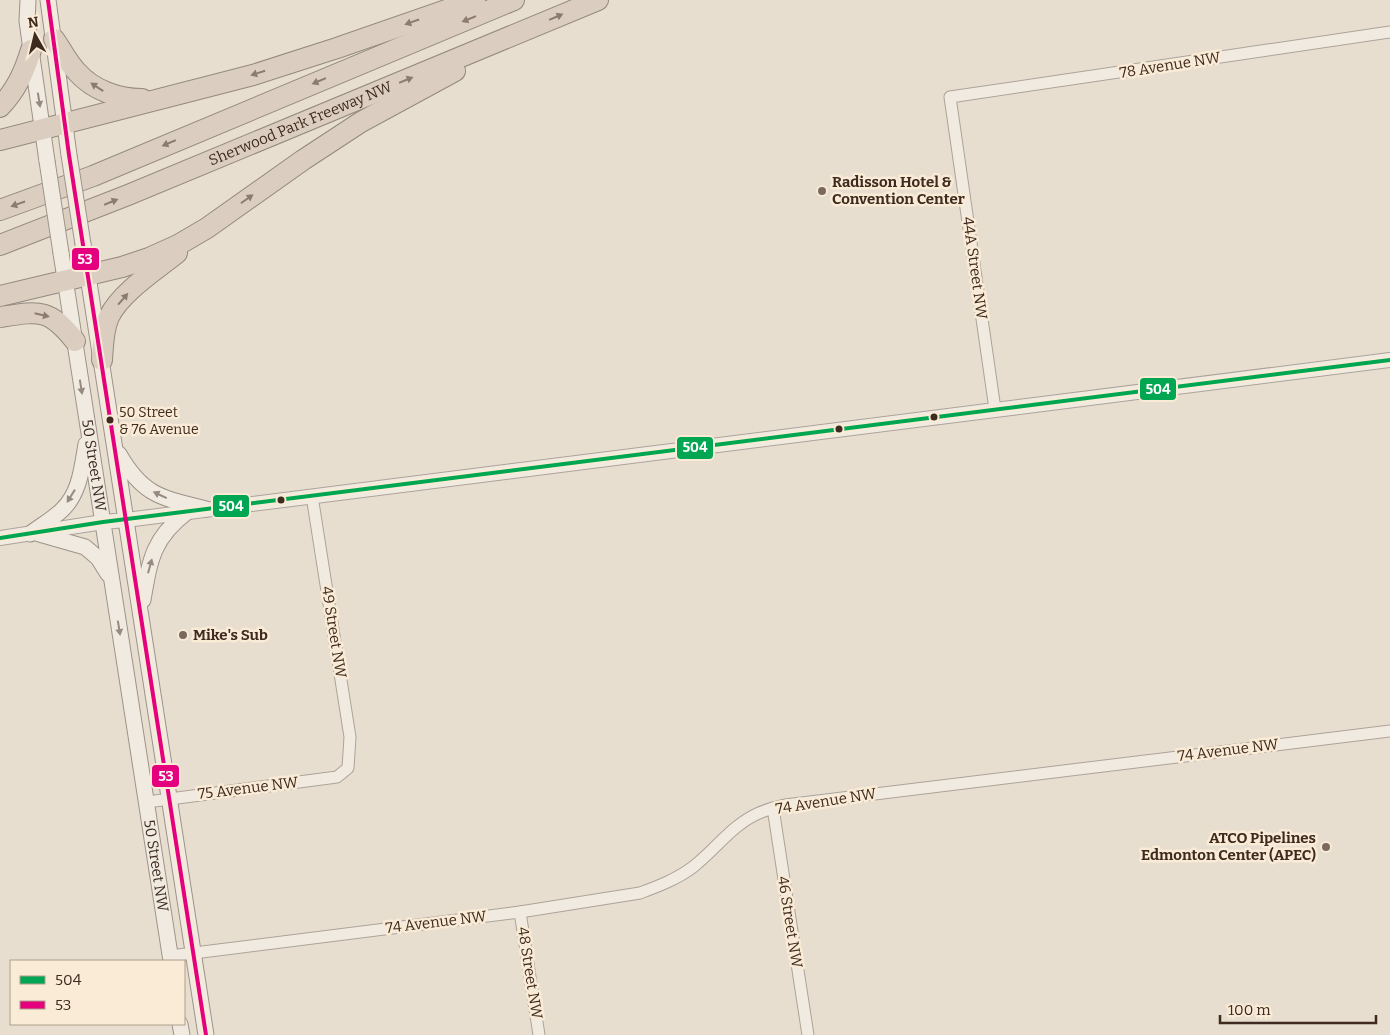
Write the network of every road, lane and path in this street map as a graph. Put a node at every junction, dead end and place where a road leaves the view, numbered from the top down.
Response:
1 (28, 0) edge
2 (48, 0) edge
3 (475, 0) edge
4 (514, 0) edge
5 (598, 0) edge
6 (1390, 32) edge
7 (54, 39) junction
8 (504, 39) junction
9 (31, 50) junction
10 (950, 97) joint
11 (161, 99) junction
12 (0, 107) edge
13 (65, 124) junction
14 (42, 129) junction
15 (0, 140) edge
16 (0, 210) edge
17 (207, 228) junction
18 (0, 245) edge
19 (88, 274) junction
20 (65, 280) junction
21 (0, 296) edge
22 (0, 317) edge
23 (75, 341) junction
24 (102, 360) junction
25 (1390, 360) edge
26 (995, 409) junction
27 (88, 433) junction
28 (115, 446) junction
29 (312, 496) junction
30 (206, 509) junction
31 (187, 512) junction
32 (126, 520) junction
33 (103, 522) junction
34 (33, 533) junction
35 (0, 538) edge
36 (112, 579) junction
37 (141, 614) junction
38 (1390, 731) edge
39 (348, 768) joint
40 (169, 798) junction
41 (146, 802) junction
42 (773, 808) junction
43 (520, 912) junction
44 (194, 952) junction
45 (170, 958) edge
46 (206, 1035) edge
47 (539, 1035) edge
48 (808, 1035) edge

1 - 9 main road, 50 Street NW
2 - 7 main road, 50 Street NW
3 -> 11 highway
4 -> 16 highway
8 -> 5 highway, Sherwood Park Freeway NW
6 - 10 street, 78 Avenue NW
11 -> 7 highway
7 - 13 main road, 50 Street NW
17 -> 8 highway
18 -> 8 highway, Sherwood Park Freeway NW
9 - 12 highway
9 -> 14 main road, 50 Street NW
10 - 26 street, 44A Street NW
11 - 13 highway
13 - 14 highway
13 - 19 main road, 50 Street NW, bridge
14 - 15 highway
14 - 20 main road, 50 Street NW, bridge
17 - 19 highway
24 -> 17 highway
19 - 20 highway
19 - 24 main road, 50 Street NW
20 - 21 highway
20 - 23 main road, 50 Street NW
22 -> 23 highway
23 -> 27 main road, 50 Street NW
24 - 28 main road, 50 Street NW
25 - 26 street
26 - 29 street
27 - 33 main road, 50 Street NW
27 -> 34 main road
30 -> 28 main road
28 - 32 main road, 50 Street NW
29 - 30 street
29 - 39 street, 49 Street NW
30 - 31 street
31 - 32 street
37 -> 31 main road
32 - 33 street
32 - 37 main road, 50 Street NW
33 - 34 street
33 - 36 main road, 50 Street NW
34 - 35 street
34 - 36 main road
36 -> 41 main road, 50 Street NW
37 - 40 main road, 50 Street NW
38 - 42 street, 74 Avenue NW
39 - 40 street, 75 Avenue NW
40 - 41 street, 75 Avenue NW
40 - 44 main road, 50 Street NW
41 - 45 main road, 50 Street NW
42 - 43 street, 74 Avenue NW
42 - 48 street, 46 Street NW
43 - 44 street, 74 Avenue NW
43 - 47 street, 48 Street NW
44 - 45 street, 74 Avenue NW
44 - 46 main road, 50 Street NW

